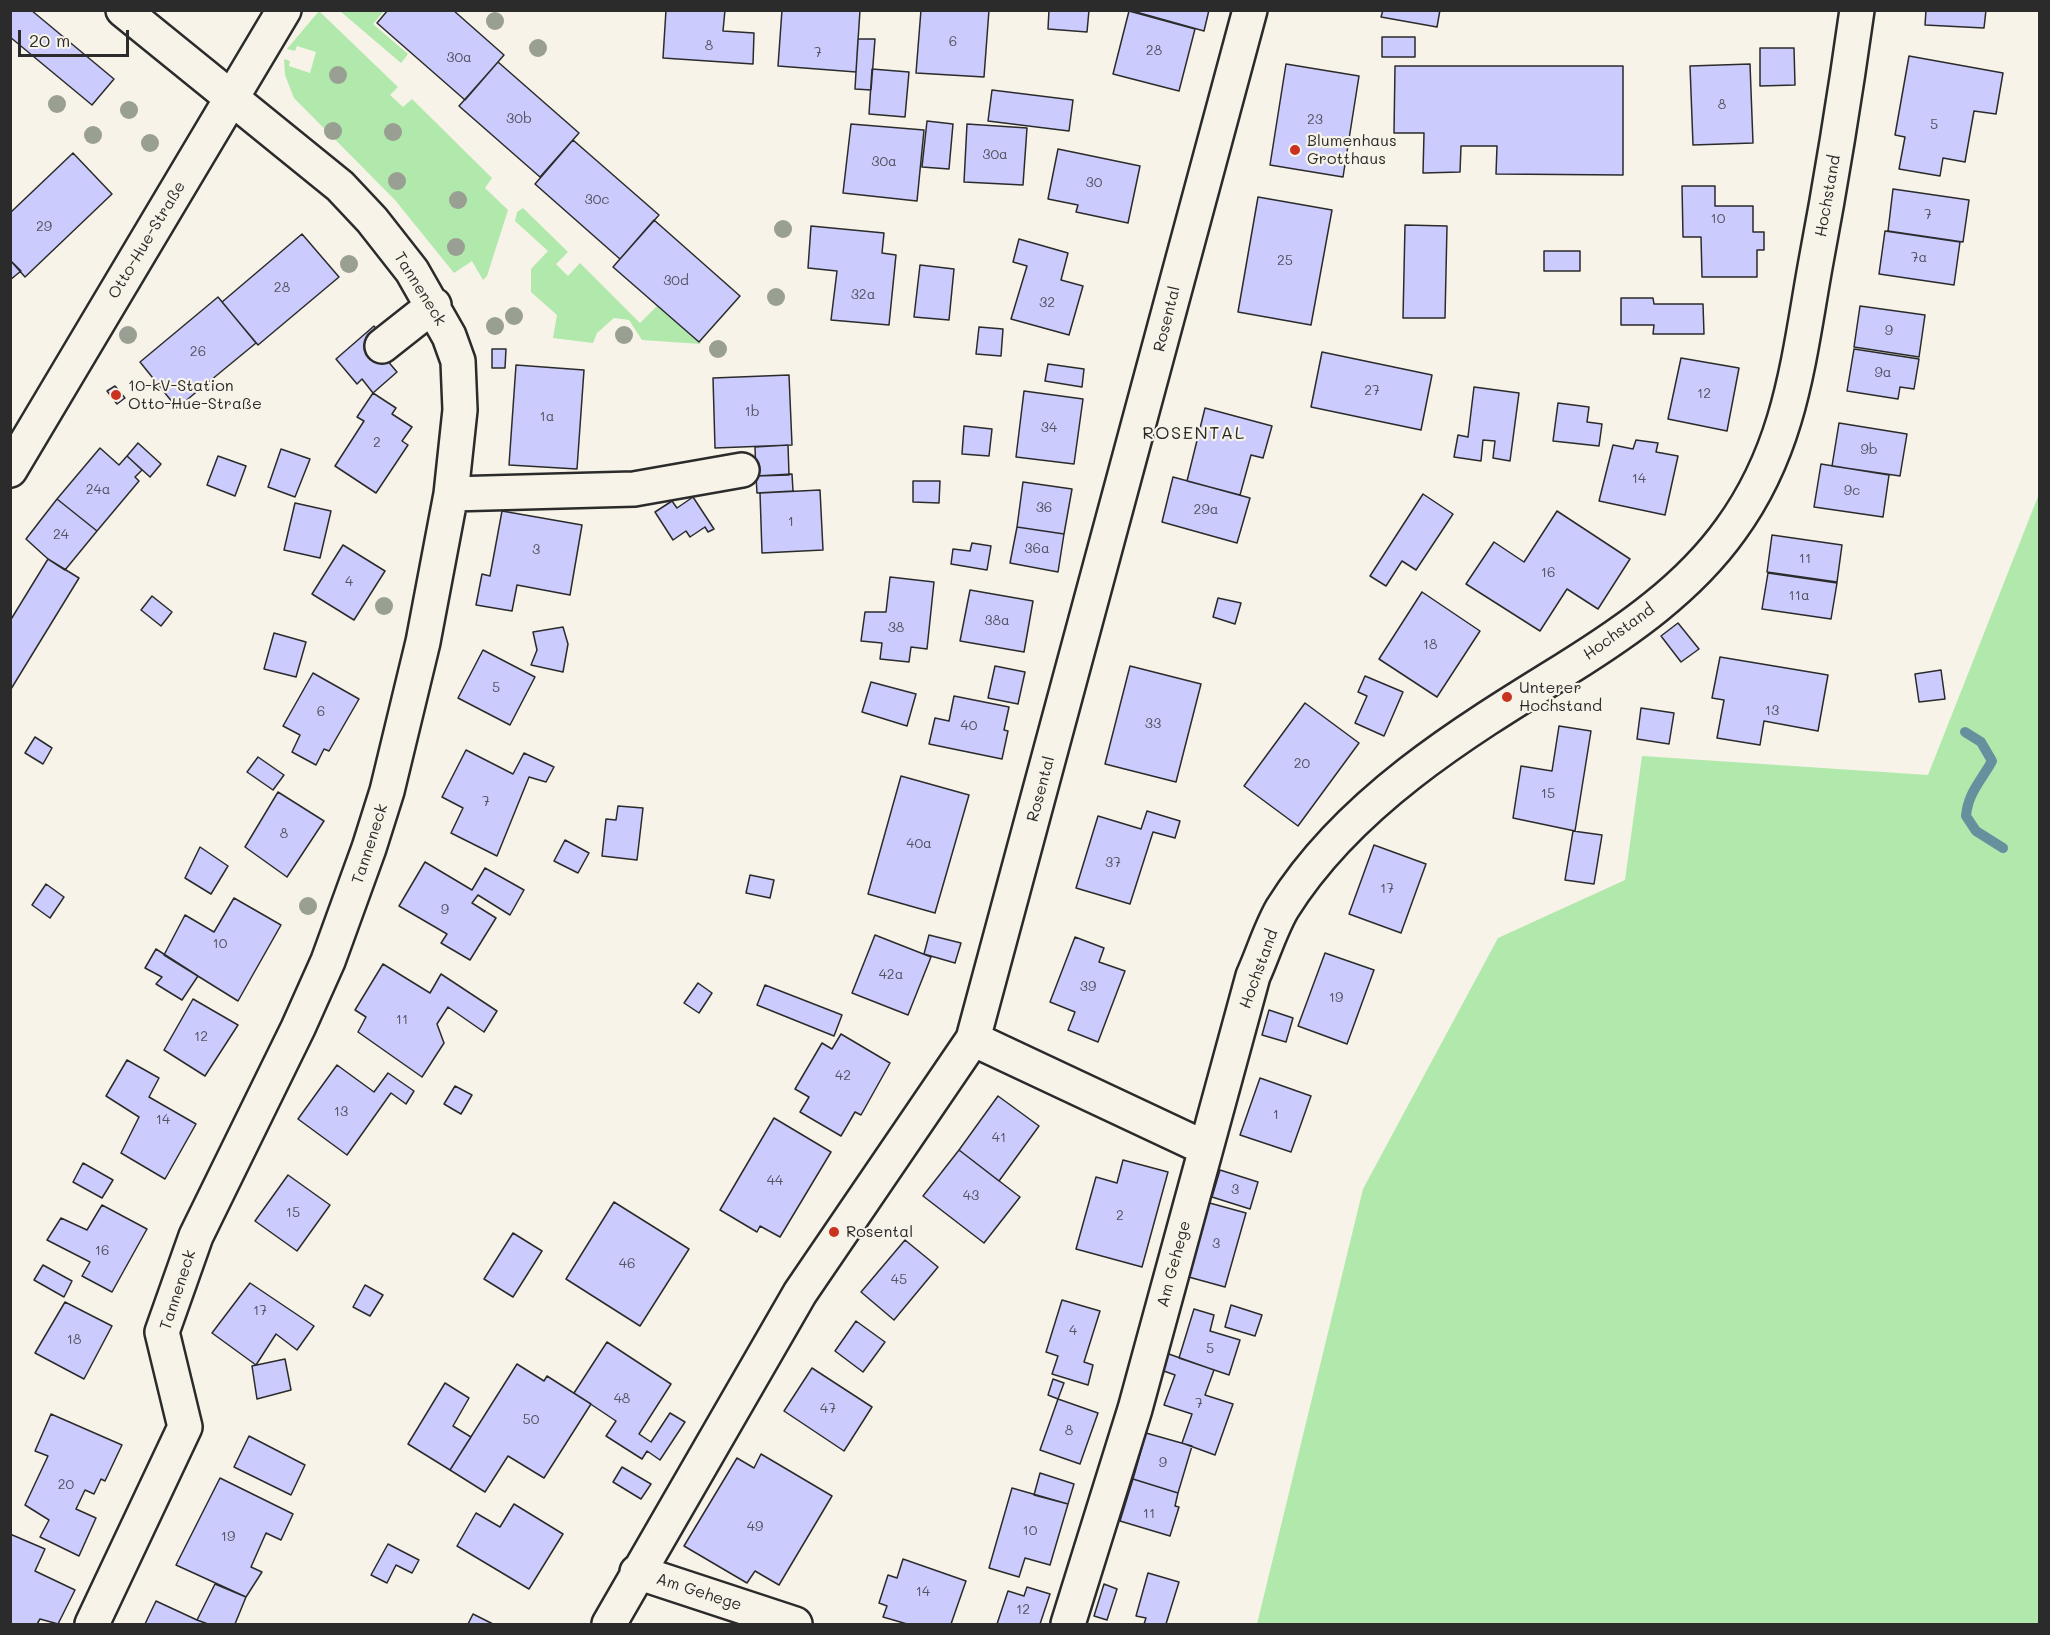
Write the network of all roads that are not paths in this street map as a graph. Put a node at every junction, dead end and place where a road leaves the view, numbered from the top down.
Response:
1 (123, 10) edge
2 (284, 10) edge
3 (1250, 10) edge
4 (1857, 10) edge
5 (230, 99) junction
6 (434, 305) junction
7 (382, 346) dead end
8 (10, 470) edge
9 (742, 470) dead end
10 (451, 494) junction
11 (973, 1040) junction
12 (1205, 1148) junction
13 (637, 1572) junction
14 (92, 1624) edge
15 (609, 1624) edge
16 (795, 1624) edge
17 (1068, 1624) edge

1 - 5 street, Tanneneck
2 - 5 street, Otto-Hue-Straße
3 - 11 street, Rosental
4 - 12 street, Hochstand
5 - 6 street, Tanneneck
5 - 8 street, Otto-Hue-Straße
6 - 7 street
6 - 10 street, Tanneneck
9 - 10 street
10 - 14 street, Tanneneck
11 - 12 street
11 - 13 street, Rosental
12 - 17 street, Am Gehege
13 - 15 street, Rosental
13 - 16 street, Am Gehege

